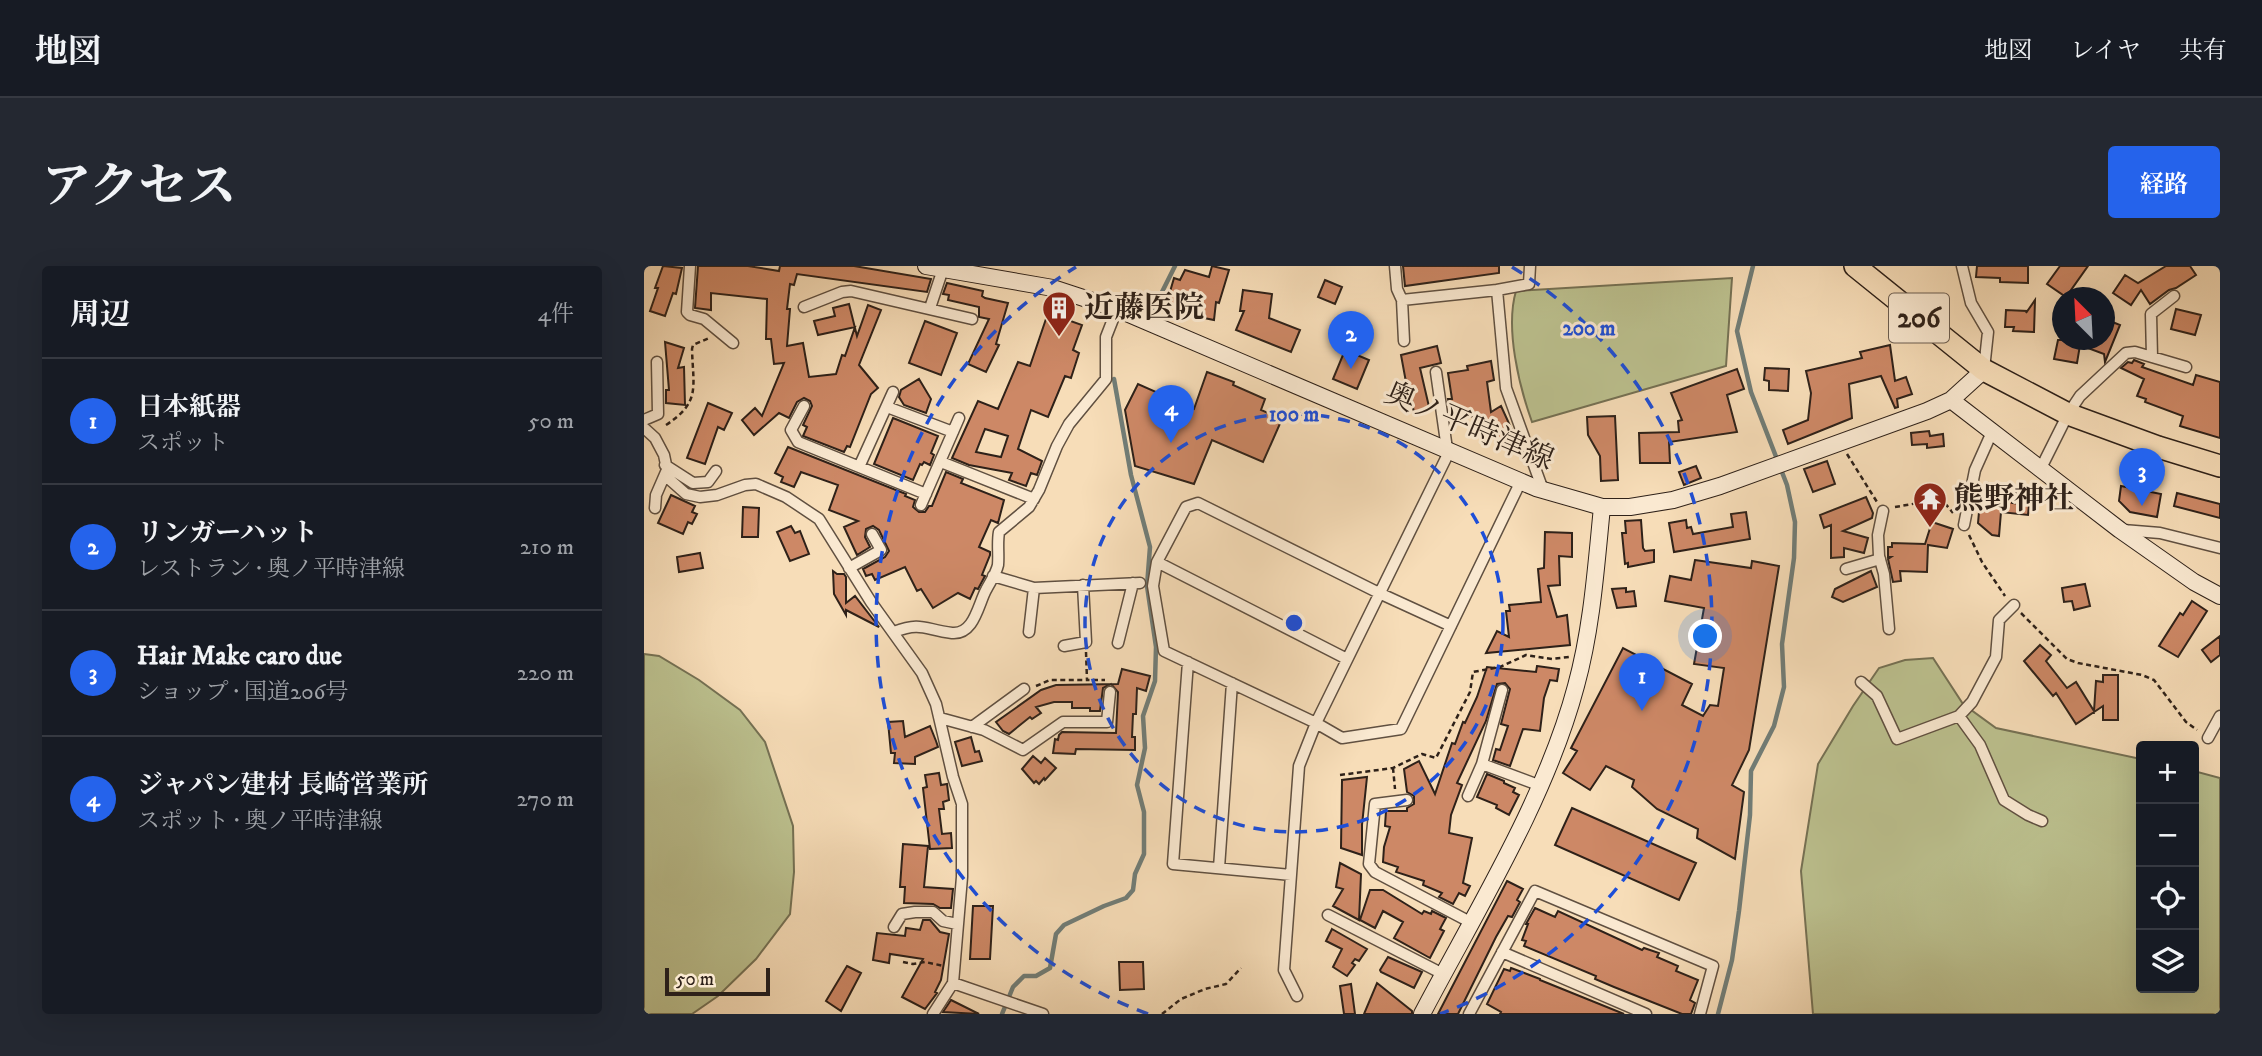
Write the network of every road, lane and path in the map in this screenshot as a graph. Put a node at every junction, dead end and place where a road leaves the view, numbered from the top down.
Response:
1 (690, 266) edge
2 (926, 266) edge
3 (1395, 266) edge
4 (1530, 266) edge
5 (1855, 266) edge
6 (1962, 266) edge
7 (943, 269) junction
8 (1497, 290) junction
9 (2175, 296) dead end
10 (1402, 300) junction
11 (804, 307) dead end
12 (930, 308) junction
13 (1117, 309) junction
14 (972, 318) dead end
15 (1404, 341) dead end
16 (733, 343) joint
17 (2152, 357) junction
18 (657, 362) dead end
19 (2186, 367) dead end
20 (1984, 370) junction
21 (1436, 372) dead end
22 (893, 392) dead end
23 (1951, 400) junction
24 (804, 406) dead end
25 (887, 407) junction
26 (2068, 414) junction
27 (959, 418) dead end
28 (644, 420) edge
29 (647, 430) edge
30 (953, 432) junction
31 (1992, 432) junction
32 (1448, 449) junction
33 (941, 462) junction
34 (2220, 466) edge
35 (859, 467) junction
36 (666, 468) junction
37 (2040, 470) junction
38 (716, 471) dead end
39 (1521, 481) junction
40 (1543, 490) junction
41 (926, 494) junction
42 (1034, 499) junction
43 (921, 505) dead end
44 (1602, 507) junction
45 (655, 508) dead end
46 (1883, 511) dead end
47 (1964, 526) dead end
48 (2120, 530) junction
49 (872, 534) dead end
50 (2220, 548) edge
51 (1880, 559) junction
52 (1157, 562) junction
53 (849, 568) junction
54 (1846, 569) dead end
55 (993, 576) junction
56 (1083, 585) junction
57 (1034, 588) junction
58 (1379, 593) junction
59 (2220, 596) edge
60 (2014, 605) dead end
61 (1451, 626) junction
62 (1889, 629) dead end
63 (894, 632) junction
64 (1028, 632) dead end
65 (1086, 642) junction
66 (1118, 643) dead end
67 (1064, 646) dead end
68 (1583, 656) junction
69 (1348, 659) junction
70 (1188, 662) junction
71 (1087, 680) junction
72 (1861, 682) dead end
73 (1232, 683) junction
74 (1024, 689) joint
75 (1502, 690) dead end
76 (1110, 692) joint
77 (1959, 716) junction
78 (2220, 716) edge
79 (940, 718) junction
80 (1317, 723) junction
81 (972, 727) junction
82 (2208, 738) dead end
83 (1482, 764) junction
84 (1393, 768) junction
85 (1340, 775) dead end
86 (1541, 786) junction
87 (1468, 796) dead end
88 (1401, 800) joint
89 (2042, 821) dead end
90 (1219, 868) junction
91 (1291, 875) junction
92 (1328, 915) dead end
93 (1470, 922) junction
94 (957, 924) junction
95 (894, 927) dead end
96 (1502, 952) junction
97 (903, 962) dead end
98 (954, 968) junction
99 (1241, 968) dead end
100 (1443, 974) junction
101 (953, 983) junction
102 (1297, 996) dead end
103 (1006, 1006) edge
104 (1470, 1012) edge
105 (933, 1014) edge
106 (1044, 1014) edge
107 (1162, 1014) edge
108 (1422, 1014) edge
109 (1483, 1014) edge
110 (1646, 1014) edge
111 (1700, 1014) edge

1 - 16 street
2 - 7 main road, 奥ノ平時津線
3 - 10 street
4 - 8 street
5 - 20 highway, 206
6 - 20 street
7 - 12 street
7 - 13 main road, 奥ノ平時津線
8 - 10 street
8 - 40 street
9 - 17 street
10 - 15 street
11 - 12 street
12 - 14 street
13 - 32 main road, 奥ノ平時津線
13 - 42 street
16 - 29 path
17 - 19 street
17 - 26 street
18 - 28 street
20 - 23 main road, 奥ノ平時津線
20 - 26 highway, 206
21 - 32 street
22 - 25 street
23 - 31 main road
23 - 44 main road, 奥ノ平時津線
24 - 35 street
25 - 30 street
25 - 35 street
26 - 34 highway, 206
26 - 37 street
27 - 30 street
29 - 36 street
30 - 33 street
31 - 37 main road
31 - 47 street
32 - 39 main road, 奥ノ平時津線
32 - 58 street
33 - 41 street
33 - 42 street
35 - 41 street
36 - 38 street
36 - 45 street
36 - 53 street
37 - 48 main road
39 - 40 main road, 奥ノ平時津線
39 - 61 street
40 - 44 main road, 奥ノ平時津線
41 - 43 street
42 - 55 street
44 - 68 main road
46 - 51 street
48 - 50 street
48 - 59 main road
49 - 53 street
51 - 54 street
51 - 62 street
52 - 58 street
52 - 69 street
52 - 70 street
53 - 63 street
55 - 57 street
55 - 63 street
56 - 57 street
56 - 65 street
56 - 66 street
57 - 64 street
58 - 61 street
58 - 69 street
60 - 77 street
61 - 80 street
63 - 79 street
65 - 67 street
65 - 71 path
68 - 84 path
68 - 86 main road
69 - 80 street
70 - 73 street
70 - 90 street
71 - 74 path
71 - 76 path
72 - 77 street
73 - 80 street
73 - 90 street
74 - 81 street
75 - 83 street
76 - 81 street
77 - 89 street
78 - 82 street
79 - 81 street
79 - 94 street
80 - 91 street
83 - 86 street
83 - 87 street
84 - 85 path
84 - 88 path
86 - 93 main road
88 - 93 street
90 - 91 street
91 - 102 street
92 - 100 street
93 - 100 main road
94 - 95 street
94 - 98 street
96 - 104 street
96 - 110 street
96 - 111 street
97 - 98 path
98 - 101 street
99 - 107 path
100 - 108 main road
101 - 103 street
101 - 105 street
103 - 106 street
104 - 109 street

